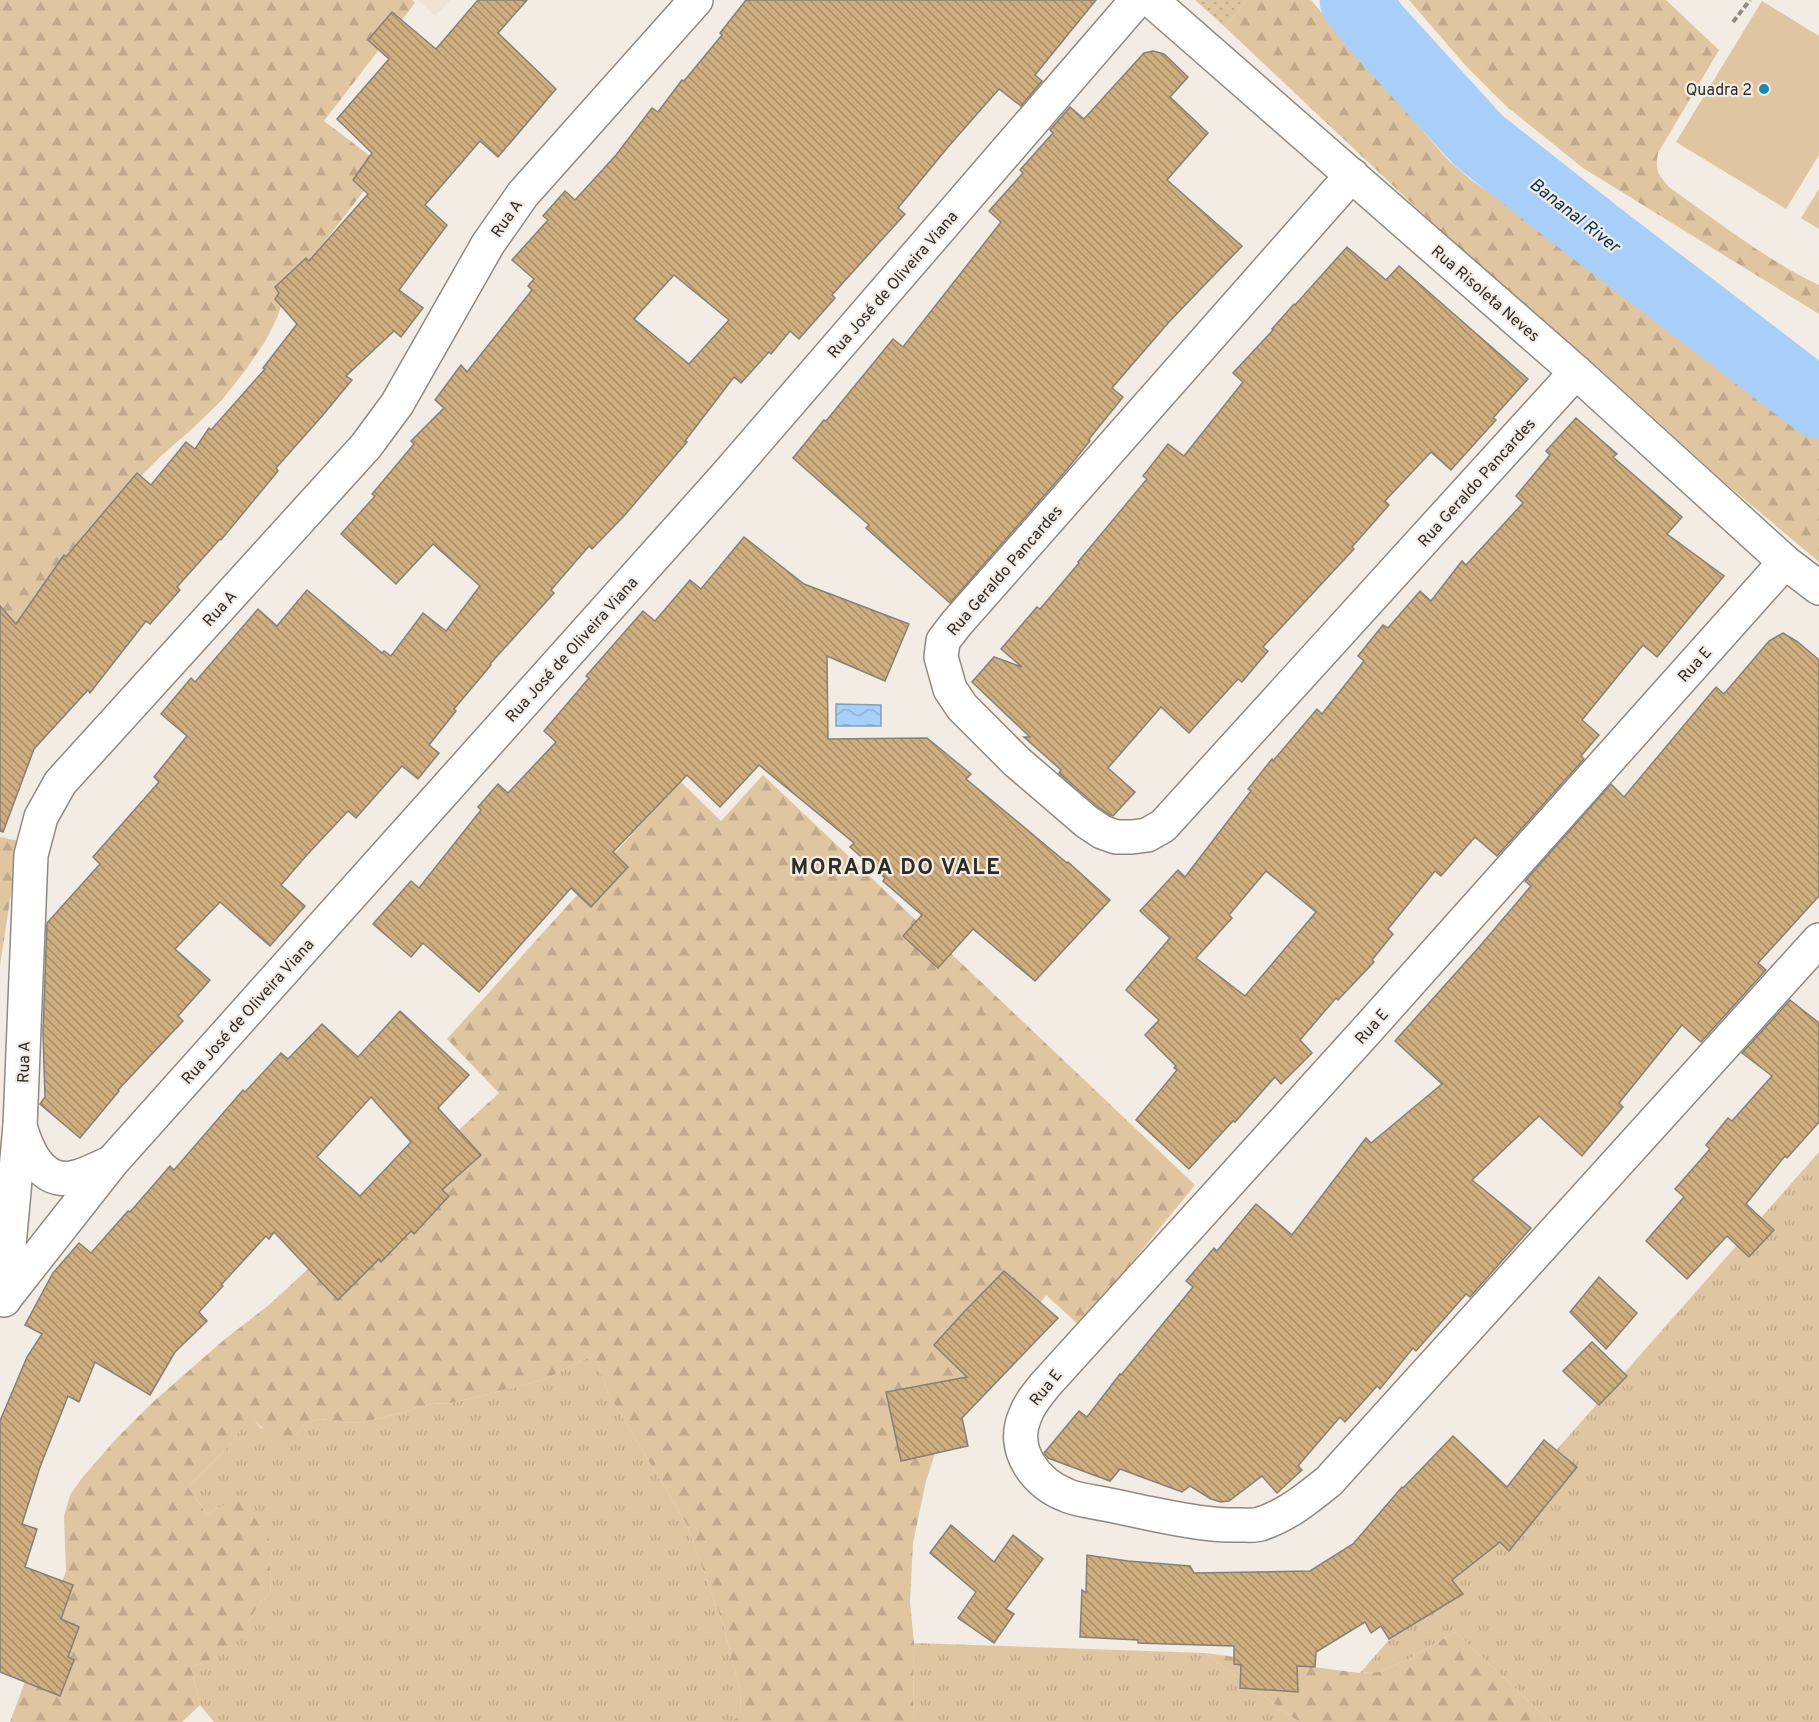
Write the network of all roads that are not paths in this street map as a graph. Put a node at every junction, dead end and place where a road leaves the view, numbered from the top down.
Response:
1 (696, 0) edge
2 (1137, 0) edge
3 (1150, 0) edge
4 (1352, 175) junction
5 (1576, 372) junction
6 (1785, 562) junction
7 (1819, 588) edge
8 (1819, 940) edge
9 (20, 1126) junction
10 (112, 1162) junction
11 (2, 1306) edge

1 - 9 street, Rua A
2 - 10 street, Rua José de Oliveira Viana
3 - 4 street, Rua Risoleta Neves
4 - 5 street, Rua Risoleta Neves
4 - 5 street, Rua Geraldo Pancardes
5 - 6 street, Rua Risoleta Neves
6 - 7 street, Rua Risoleta Neves
6 - 8 street, Rua E
9 - 10 street
9 - 11 street, Rua A
10 - 11 street, Rua José de Oliveira Viana

